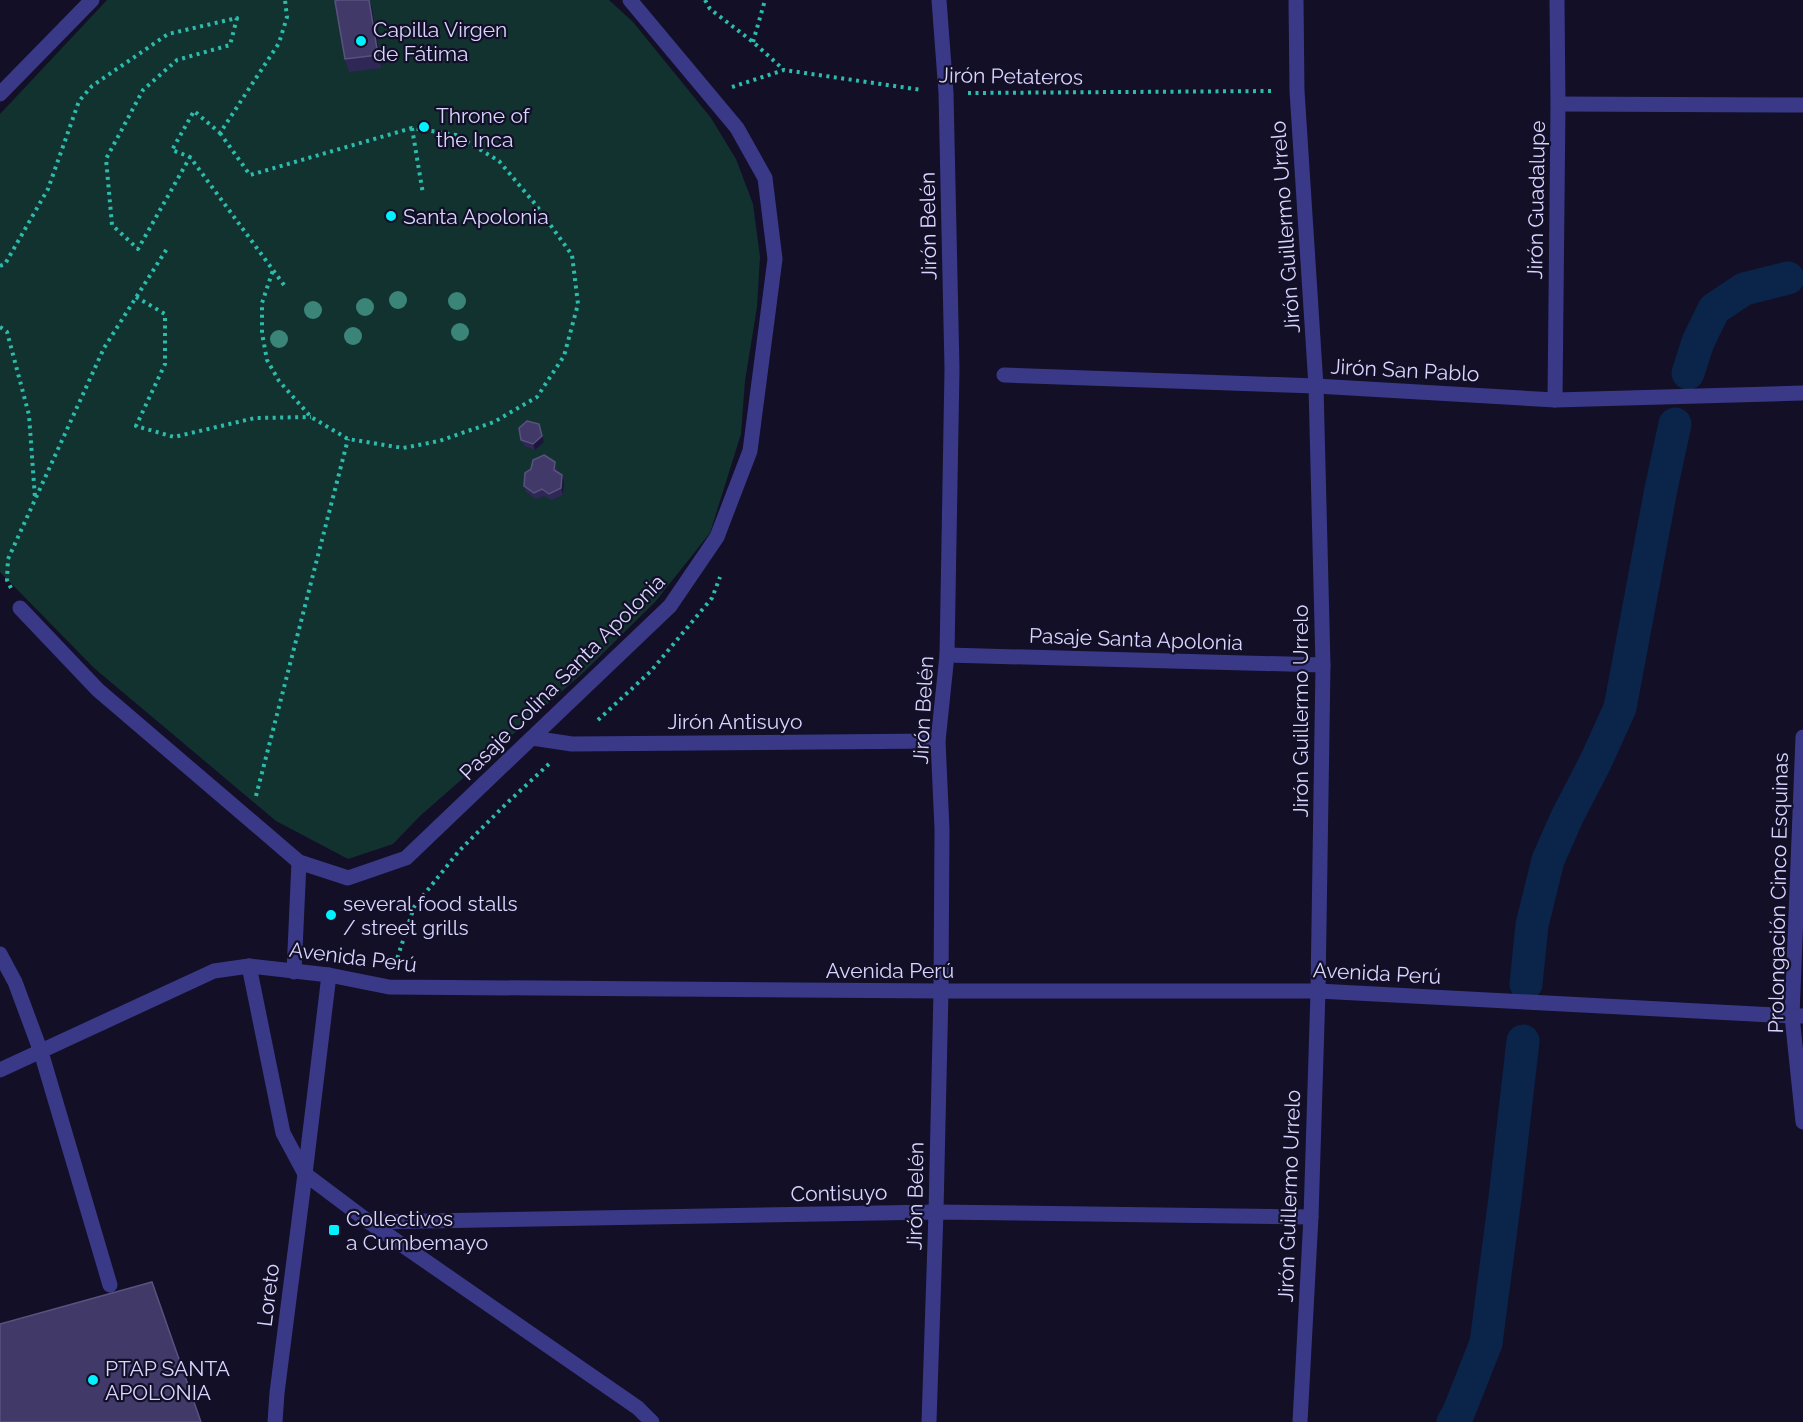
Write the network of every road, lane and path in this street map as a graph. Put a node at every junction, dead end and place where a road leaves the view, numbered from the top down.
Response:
1 (92, 0) edge
2 (285, 0) edge
3 (630, 0) edge
4 (705, 0) edge
5 (765, 0) edge
6 (939, 0) edge
7 (1296, 0) edge
8 (1557, 0) edge
9 (753, 42) junction
10 (784, 70) junction
11 (1297, 91) junction
12 (946, 93) junction
13 (0, 94) edge
14 (735, 96) dead end
15 (1558, 104) junction
16 (1803, 105) edge
17 (412, 128) junction
18 (220, 133) junction
19 (190, 157) junction
20 (423, 194) dead end
21 (168, 248) dead end
22 (0, 266) edge
23 (273, 270) junction
24 (284, 285) dead end
25 (136, 297) junction
26 (0, 327) edge
27 (1004, 375) dead end
28 (1316, 387) junction
29 (1803, 393) edge
30 (1555, 400) junction
31 (311, 417) junction
32 (348, 439) junction
33 (35, 498) junction
34 (721, 576) dead end
35 (20, 608) joint
36 (947, 655) junction
37 (1323, 665) junction
38 (1803, 737) edge
39 (532, 738) junction
40 (938, 741) junction
41 (572, 744) junction
42 (250, 820) junction
43 (299, 862) junction
44 (0, 954) edge
45 (249, 966) junction
46 (294, 972) junction
47 (329, 975) junction
48 (388, 987) junction
49 (941, 991) junction
50 (1318, 991) junction
51 (1798, 1016) edge
52 (41, 1052) junction
53 (0, 1070) edge
54 (1803, 1122) edge
55 (305, 1174) junction
56 (936, 1212) junction
57 (1311, 1217) junction
58 (369, 1222) junction
59 (110, 1285) dead end
60 (275, 1422) edge
61 (652, 1422) edge
62 (929, 1422) edge
63 (1300, 1422) edge

1 - 13 street
2 - 18 path
3 - 39 street, Pasaje Colina Santa Apolonia
4 - 9 path
5 - 9 path
6 - 12 street, Jirón Belén
7 - 11 street, Jirón Guillermo Urrelo
8 - 15 street, Jirón Guadalupe
9 - 10 path
10 - 12 path, Jirón Petateros
10 - 14 path, Jirón Petateros
11 - 12 path, Jirón Petateros
11 - 28 street, Jirón Guillermo Urrelo
12 - 36 street, Jirón Belén
15 - 16 street
15 - 30 street, Jirón Guadalupe
17 - 18 path
17 - 20 path
17 - 32 path
18 - 19 path
19 - 22 path
19 - 23 path
21 - 25 path
23 - 24 path
23 - 31 path
25 - 31 path
25 - 33 path
26 - 33 path
27 - 28 street, Jirón San Pablo
28 - 30 street, Jirón San Pablo
28 - 37 street, Jirón Guillermo Urrelo
29 - 30 street, Jirón San Pablo
31 - 32 path
32 - 42 path
33 - 35 path
34 - 41 path
35 - 42 street, Pasaje Colina Santa Apolonia
36 - 37 street, Pasaje Santa Apolonia
36 - 40 street, Jirón Belén
37 - 50 street, Jirón Guillermo Urrelo
38 - 51 street, Prolongación Cinco Esquinas
39 - 41 street, Jirón Antisuyo
39 - 43 street, Pasaje Colina Santa Apolonia
40 - 41 street, Jirón Antisuyo
40 - 49 street, Jirón Belén
41 - 48 path
42 - 43 street, Pasaje Colina Santa Apolonia
43 - 46 street
44 - 52 street
45 - 46 street, Avenida Perú
45 - 52 street, Avenida Perú
45 - 55 street
46 - 47 street, Avenida Perú
47 - 48 street, Avenida Perú
47 - 55 street, Loreto
48 - 49 street, Avenida Perú
49 - 50 street, Avenida Perú
49 - 56 street, Jirón Belén
50 - 51 street, Avenida Perú
50 - 57 street, Jirón Guillermo Urrelo
51 - 54 street, Prolongación Cinco Esquinas
52 - 53 street, Avenida Perú
52 - 59 street
55 - 58 street
55 - 60 street, Loreto
56 - 57 street, Contisuyo
56 - 58 street, Contisuyo
56 - 62 street, Jirón Belén
57 - 63 street, Jirón Guillermo Urrelo
58 - 61 street

